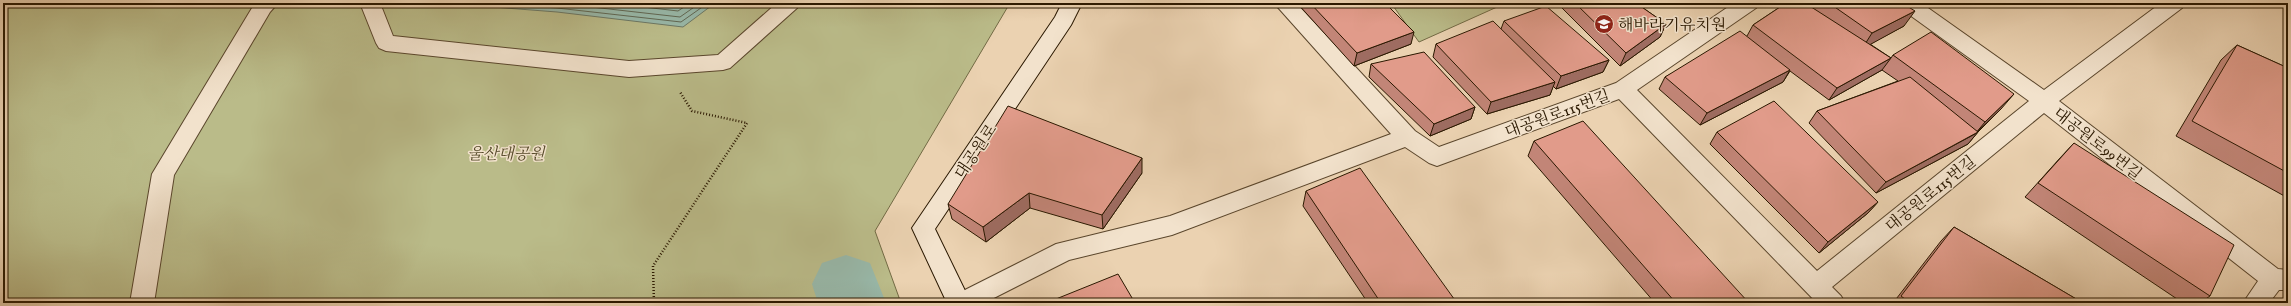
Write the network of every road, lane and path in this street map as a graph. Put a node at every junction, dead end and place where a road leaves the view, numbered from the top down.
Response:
1 (268, 3) edge
2 (370, 3) edge
3 (790, 3) edge
4 (1072, 3) edge
5 (1284, 3) edge
6 (1749, 3) edge
7 (1907, 3) edge
8 (2175, 3) edge
9 (664, 66) junction
10 (1623, 89) junction
11 (2044, 101) junction
12 (1407, 137) junction
13 (2281, 280) edge
14 (1816, 286) junction
15 (142, 303) edge
16 (654, 303) edge
17 (960, 303) edge
18 (1833, 303) edge
19 (2255, 303) edge

1 - 15 street
2 - 9 street
3 - 9 street
4 - 17 street, 대공원로
5 - 12 street, 대공원로115번길
6 - 10 street
7 - 11 street, 대공원로99번길
8 - 11 street, 대공원로115번길
9 - 16 path
10 - 12 street, 대공원로115번길
10 - 14 street, 대공원로115번길
11 - 13 street, 대공원로99번길
11 - 14 street, 대공원로115번길
12 - 17 street
13 - 19 street
14 - 18 street, 대공원로115번길

